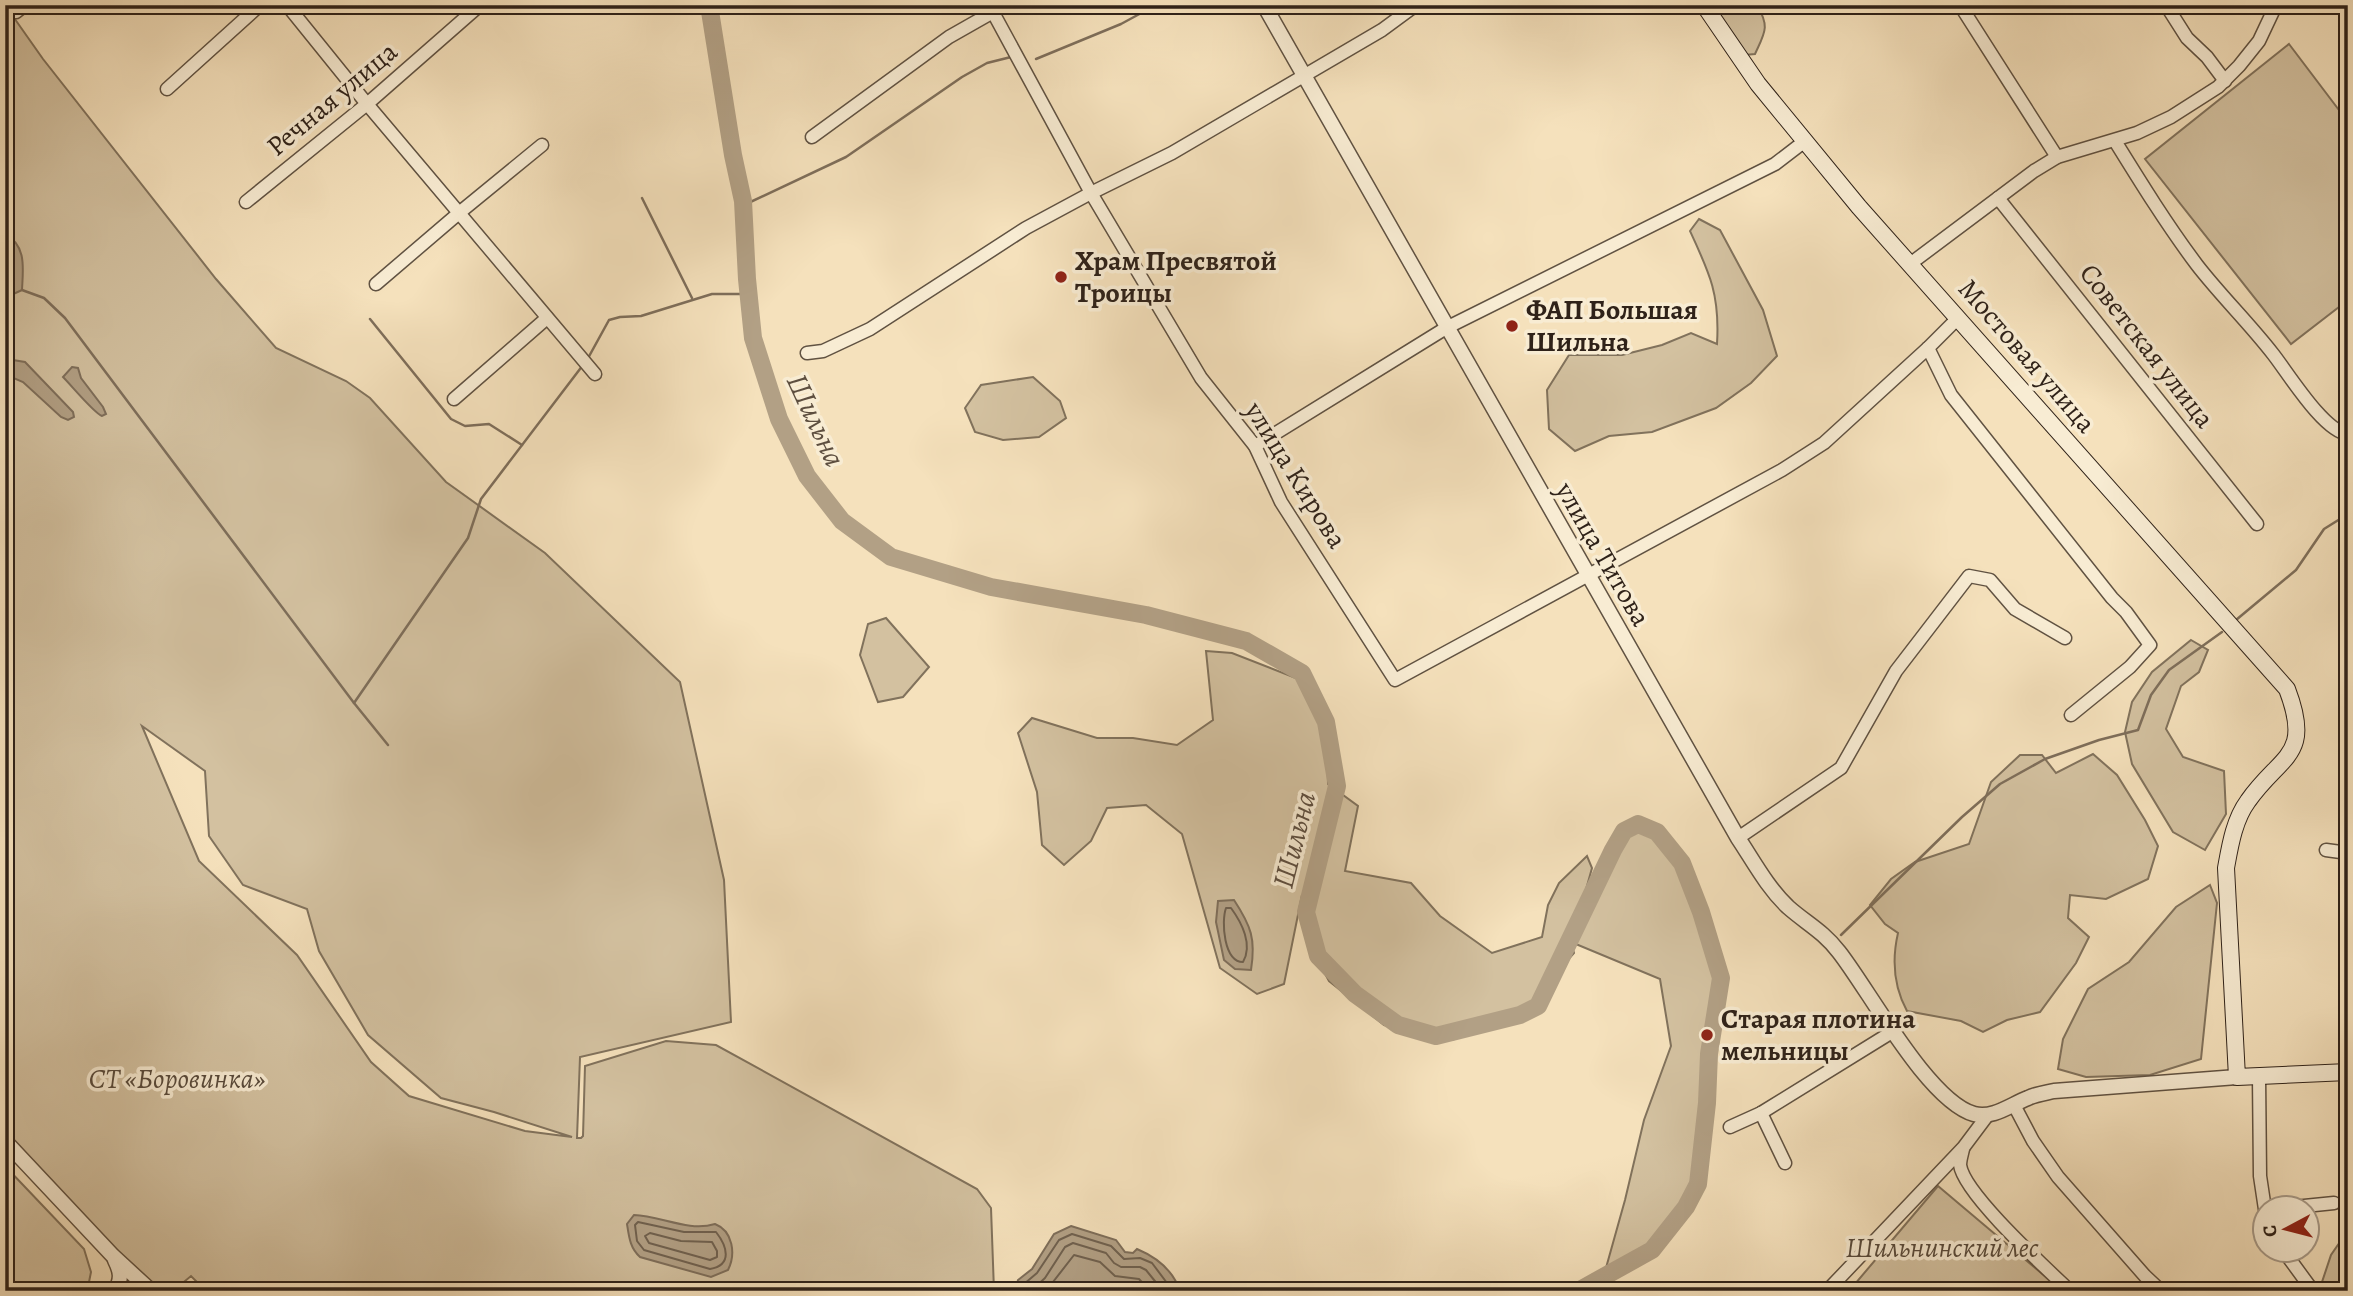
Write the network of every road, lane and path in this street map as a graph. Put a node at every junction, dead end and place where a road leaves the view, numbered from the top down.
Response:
1 (260, 5) edge
2 (287, 5) edge
3 (480, 5) edge
4 (1264, 5) edge
5 (1416, 5) edge
6 (1704, 5) edge
7 (1960, 5) edge
8 (2165, 5) edge
9 (2276, 5) edge
10 (991, 9) edge
11 (1305, 76) junction
12 (2225, 81) junction
13 (167, 89) dead end
14 (367, 104) junction
15 (812, 137) dead end
16 (1805, 141) junction
17 (2115, 141) junction
18 (542, 145) dead end
19 (2057, 157) junction
20 (1091, 193) junction
21 (1998, 198) junction
22 (246, 202) dead end
23 (459, 213) junction
24 (1910, 264) junction
25 (376, 284) dead end
26 (547, 318) junction
27 (1958, 318) junction
28 (1446, 328) junction
29 (1928, 348) junction
30 (807, 353) dead end
31 (595, 374) dead end
32 (454, 399) dead end
33 (2348, 434) edge
34 (1255, 446) junction
35 (2257, 524) dead end
36 (1588, 575) junction
37 (2065, 638) dead end
38 (2071, 715) dead end
39 (1738, 838) junction
40 (2326, 850) dead end
41 (2348, 853) edge
42 (1892, 1032) junction
43 (2348, 1072) edge
44 (2259, 1076) junction
45 (2237, 1077) junction
46 (2014, 1105) junction
47 (1761, 1113) junction
48 (1987, 1116) junction
49 (1730, 1127) dead end
50 (5, 1141) edge
51 (1963, 1148) junction
52 (1785, 1163) dead end
53 (2262, 1194) edge
54 (2334, 1203) dead end
55 (2322, 1204) edge
56 (113, 1255) junction
57 (2293, 1264) edge
58 (115, 1291) edge
59 (151, 1291) edge
60 (1827, 1291) edge
61 (2070, 1291) edge
62 (2161, 1291) edge
63 (2313, 1291) edge

1 - 13 street
2 - 14 street
3 - 14 street, Речная улица
4 - 11 street, улица Титова
5 - 11 street
6 - 16 main road, Мостовая улица
7 - 19 street
8 - 12 street
9 - 12 street
10 - 15 street
10 - 20 street, улица Кирова
11 - 20 street
11 - 28 street, улица Титова
12 - 17 street
14 - 22 street, Речная улица
14 - 23 street
16 - 24 main road, Мостовая улица
16 - 28 street
17 - 19 street
17 - 33 street
18 - 23 street
19 - 21 street
20 - 30 street
20 - 34 street, улица Кирова
21 - 24 street
21 - 35 street, Советская улица
23 - 25 street
23 - 26 street
24 - 27 main road, Мостовая улица
26 - 31 street
26 - 32 street
27 - 29 street
27 - 45 main road, Мостовая улица
28 - 34 street
28 - 36 street, улица Титова
29 - 36 street
29 - 38 street
34 - 36 street, улица Кирова
36 - 39 street, улица Титова
37 - 39 street
39 - 42 street, улица Титова
40 - 41 street
42 - 47 street
42 - 48 street, улица Титова
43 - 44 main road
44 - 45 main road
44 - 53 street
45 - 46 street
46 - 48 street
46 - 62 street
47 - 49 street
47 - 52 street
48 - 51 street
50 - 56 street
51 - 60 street
51 - 61 street
54 - 55 street
56 - 58 street
56 - 59 street
57 - 63 street

